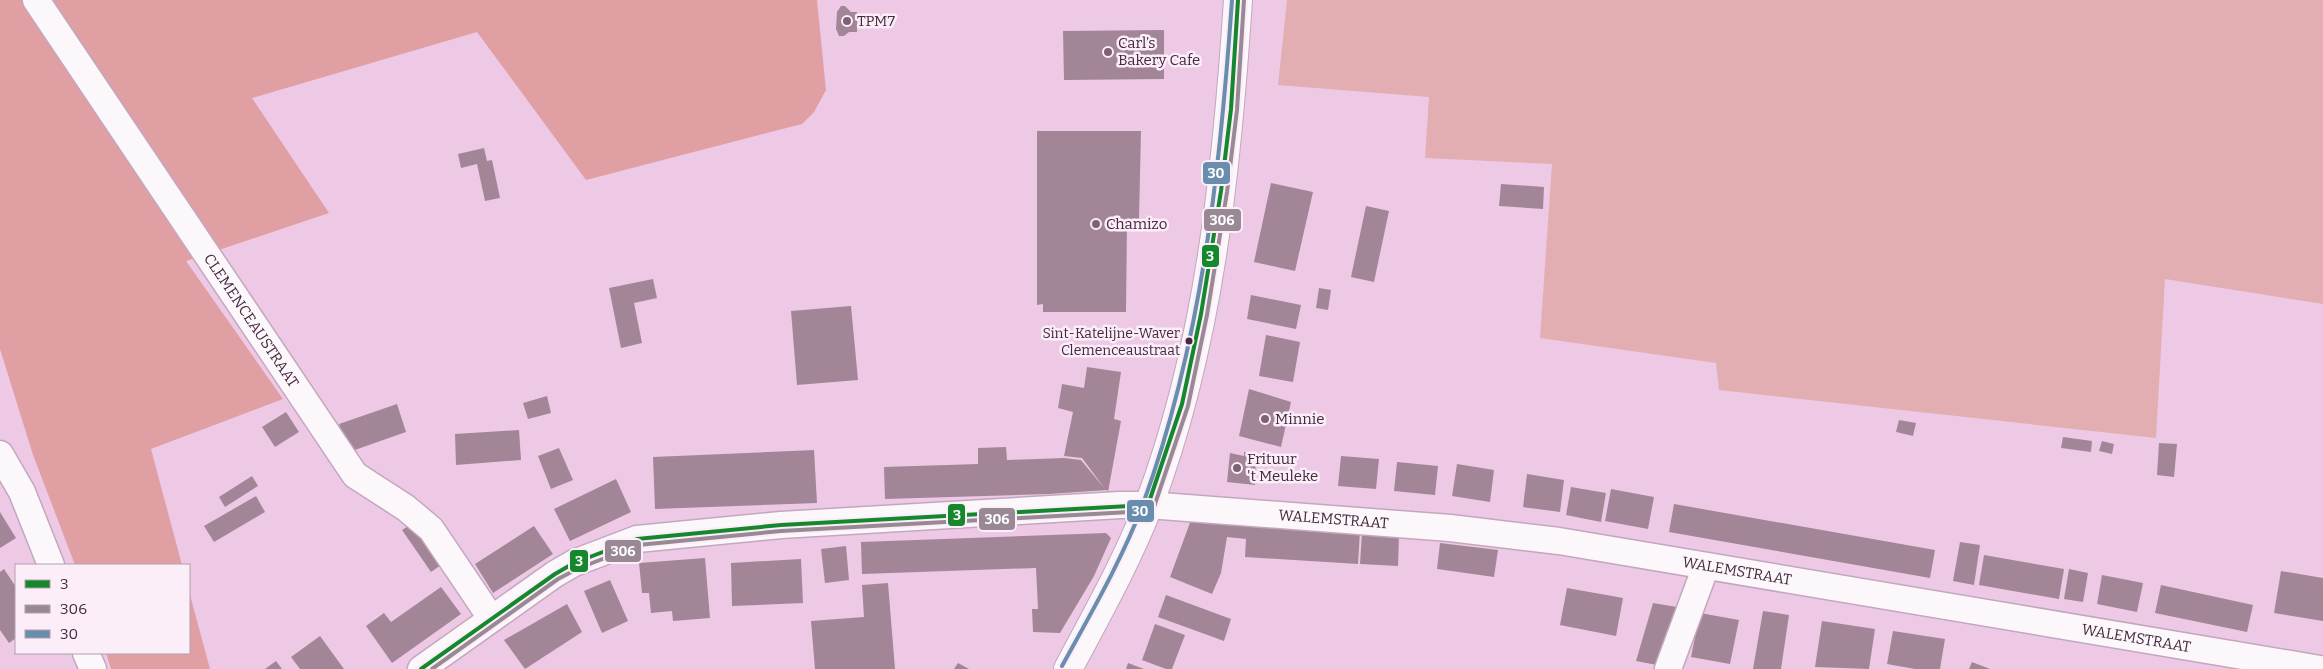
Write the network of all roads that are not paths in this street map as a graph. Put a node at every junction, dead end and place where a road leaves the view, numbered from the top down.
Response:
1 (36, 0) edge
2 (1238, 0) edge
3 (0, 454) edge
4 (1148, 505) junction
5 (51, 564) edge
6 (1706, 566) junction
7 (491, 618) junction
8 (86, 654) edge
9 (2195, 658) edge
10 (93, 669) edge
11 (421, 669) edge
12 (1068, 669) edge
13 (1668, 669) edge
14 (2320, 669) edge

1 - 7 street, CLEMENCEAUSTRAAT
2 - 4 main road
3 - 5 street
4 - 6 street, WALEMSTRAAT
4 - 7 street
4 - 12 main road
6 - 9 street, WALEMSTRAAT
6 - 13 street
7 - 11 street
8 - 10 street
9 - 14 street, WALEMSTRAAT

